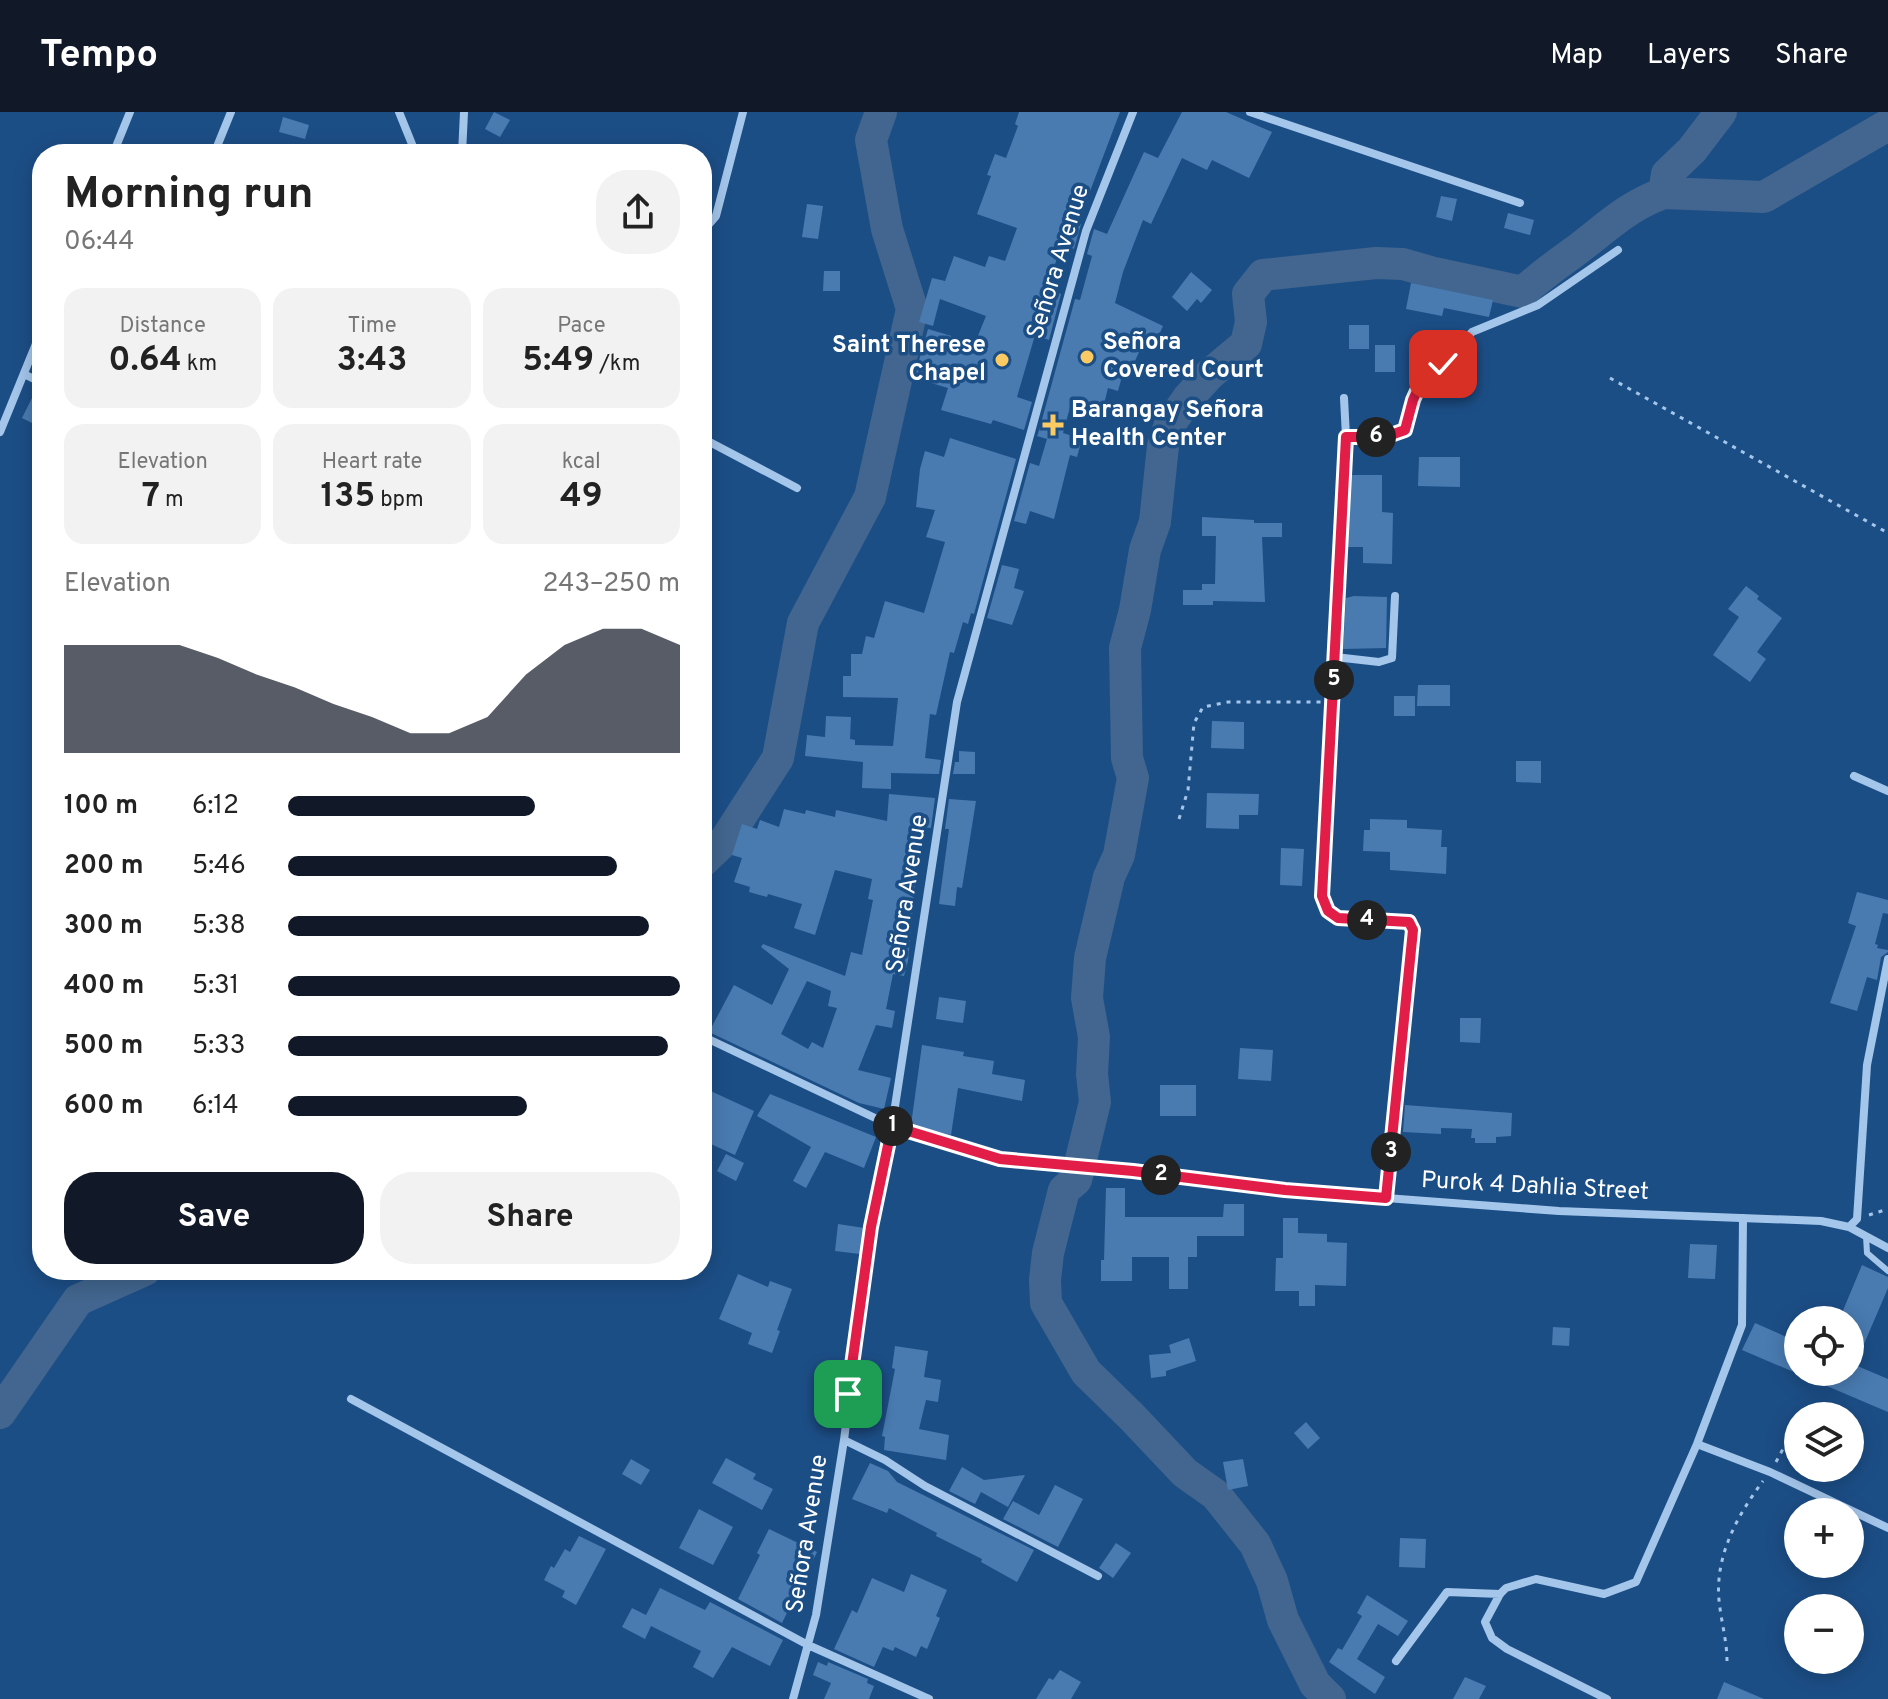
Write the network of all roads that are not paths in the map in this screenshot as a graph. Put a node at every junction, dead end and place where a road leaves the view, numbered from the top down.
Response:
1 (130, 112) edge
2 (231, 112) edge
3 (399, 112) edge
4 (464, 112) edge
5 (743, 112) edge
6 (1133, 112) edge
7 (1250, 112) edge
8 (117, 144) edge
9 (218, 144) edge
10 (412, 144) edge
11 (462, 144) edge
12 (1520, 203) dead end
13 (712, 221) edge
14 (1618, 250) dead end
15 (32, 354) edge
16 (24, 374) junction
17 (32, 378) edge
18 (1344, 398) dead end
19 (0, 432) edge
20 (1346, 437) junction
21 (712, 443) edge
22 (797, 488) dead end
23 (1395, 596) dead end
24 (1335, 657) junction
25 (1854, 776) dead end
26 (1888, 791) edge
27 (1888, 959) edge
28 (712, 1041) edge
29 (892, 1126) junction
30 (1386, 1198) junction
31 (1743, 1218) junction
32 (1849, 1227) junction
33 (1866, 1236) junction
34 (1888, 1248) edge
35 (1888, 1271) edge
36 (351, 1399) dead end
37 (844, 1440) junction
38 (1697, 1444) junction
39 (1888, 1528) edge
40 (1098, 1576) dead end
41 (1500, 1594) junction
42 (808, 1645) junction
43 (1396, 1661) dead end
44 (793, 1699) edge
45 (929, 1699) edge
46 (1607, 1699) edge

1 - 8 street
2 - 9 street
3 - 10 street
4 - 11 street
5 - 13 street
6 - 29 street, Señora Avenue
7 - 12 street
14 - 20 street
15 - 16 street
16 - 17 street
16 - 19 street
18 - 20 street
20 - 24 street
21 - 22 street
23 - 24 street
24 - 30 street
25 - 26 street
27 - 32 street
28 - 29 street, Purok 4 Dahlia Street
29 - 30 street, Purok 4 Dahlia Street
29 - 37 street, Señora Avenue
30 - 31 street, Purok 4 Dahlia Street
31 - 32 street, Purok 4 Dahlia Street
31 - 38 street
32 - 33 street, Purok 4 Dahlia Street
33 - 34 street, Purok 4 Dahlia Street
33 - 35 lane
36 - 42 street
37 - 40 street
37 - 42 street, Señora Avenue
38 - 39 street
38 - 41 street
41 - 43 street
41 - 46 street
42 - 44 street, Señora Avenue
42 - 45 street

